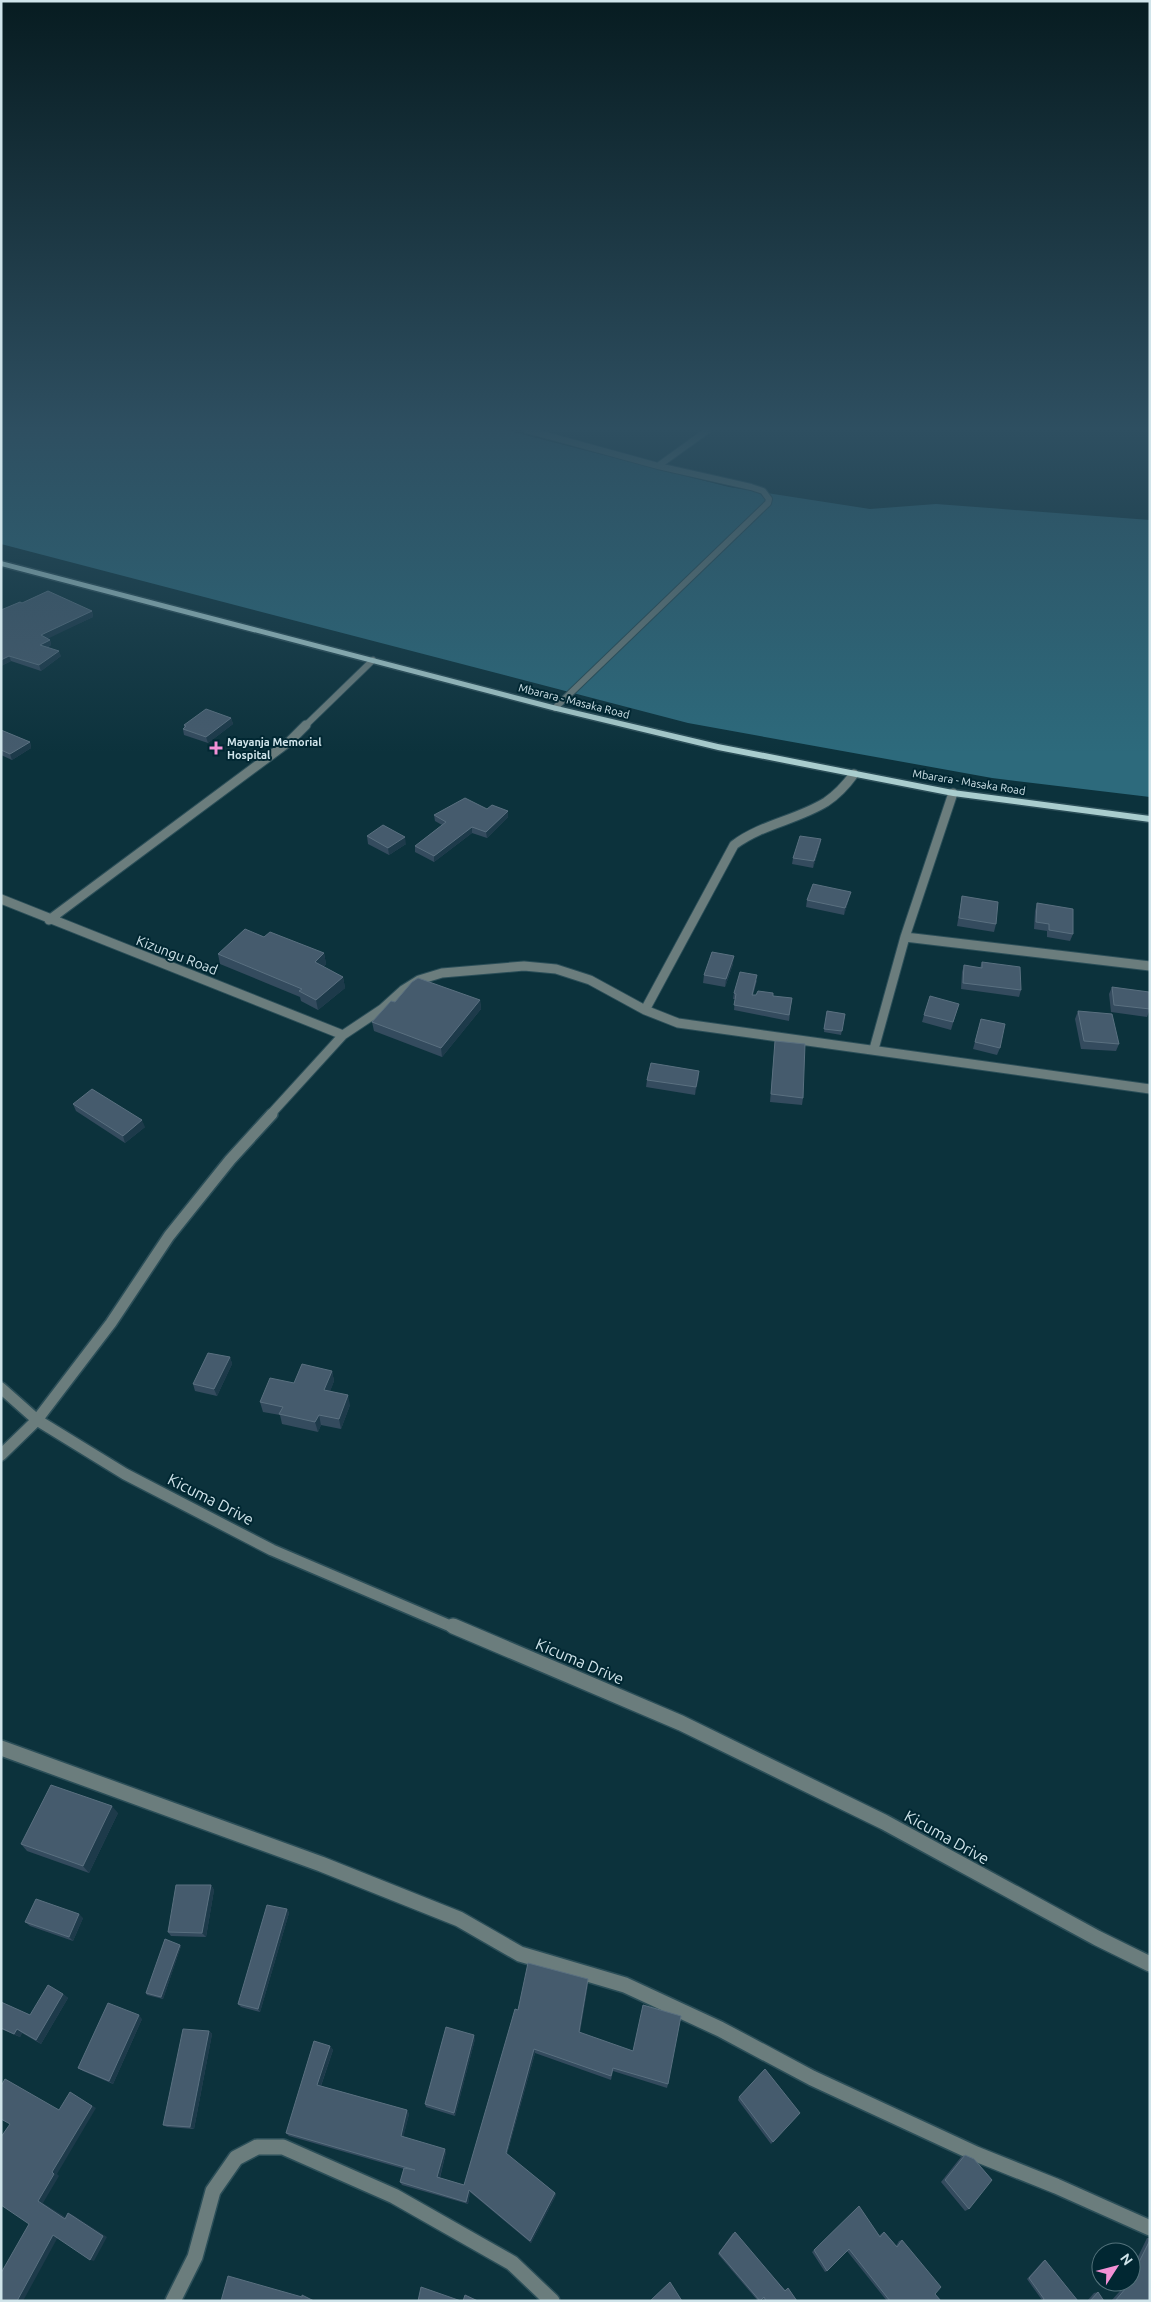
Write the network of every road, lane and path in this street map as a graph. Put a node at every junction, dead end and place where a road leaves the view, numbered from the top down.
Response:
1 (733, 537) edge
2 (1, 563) edge
3 (373, 660) junction
4 (555, 708) junction
5 (854, 774) junction
6 (953, 793) junction
7 (1150, 819) edge
8 (1, 899) edge
9 (49, 920) junction
10 (905, 937) junction
11 (1150, 966) edge
12 (644, 1010) junction
13 (343, 1035) junction
14 (874, 1049) junction
15 (1150, 1089) edge
16 (1, 1388) edge
17 (37, 1420) junction
18 (1, 1455) edge
19 (1, 1748) edge
20 (1150, 1964) edge
21 (1150, 2228) edge
22 (173, 2301) edge
23 (552, 2301) edge

1 - 4 street
2 - 3 main road, Mbarara - Masaka Road
3 - 4 main road, Mbarara - Masaka Road
3 - 9 street
4 - 5 main road, Mbarara - Masaka Road
5 - 6 main road, Mbarara - Masaka Road
5 - 12 street
6 - 7 main road, Mbarara - Masaka Road
6 - 10 street
8 - 9 street, Kizungu Road
9 - 13 street, Kizungu Road
10 - 11 street
10 - 14 street
12 - 13 street
12 - 14 street
13 - 17 street
14 - 15 street
16 - 17 street, Kicuma Drive
17 - 18 street
17 - 20 street, Kicuma Drive
19 - 21 street
22 - 23 street

